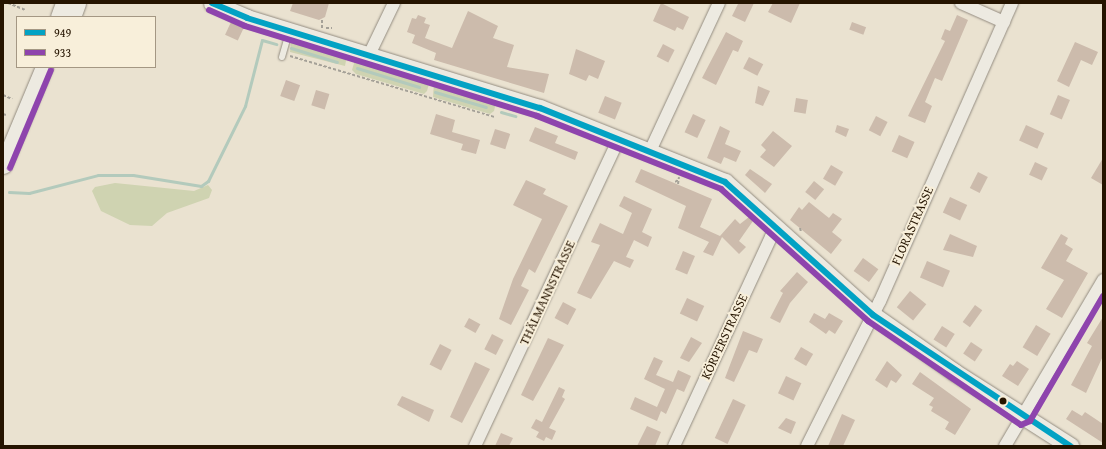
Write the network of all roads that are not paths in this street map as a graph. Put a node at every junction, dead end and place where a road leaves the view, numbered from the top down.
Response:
1 (64, 3) edge
2 (77, 3) edge
3 (212, 3) edge
4 (394, 3) edge
5 (719, 3) edge
6 (961, 3) edge
7 (1012, 3) edge
8 (59, 16) edge
9 (72, 16) edge
10 (1004, 22) junction
11 (290, 31) junction
12 (283, 55) road end
13 (369, 55) junction
14 (44, 68) edge
15 (619, 139) junction
16 (650, 152) junction
17 (3, 165) edge
18 (778, 230) junction
19 (1103, 280) edge
20 (873, 315) junction
21 (1023, 417) junction
22 (475, 446) edge
23 (674, 446) edge
24 (807, 446) edge
25 (1005, 446) edge
26 (1070, 446) edge

1 - 8 street
2 - 9 street
3 - 11 street
4 - 13 street
5 - 16 street
6 - 10 street
7 - 10 street, FLORASTRASSE
10 - 20 street, FLORASTRASSE
11 - 12 lane
11 - 13 street
13 - 15 street
14 - 17 street
15 - 16 street
15 - 22 street, THÄLMANNSTRASSE
16 - 18 street
18 - 20 street
18 - 23 street, KÖRPERSTRASSE
19 - 21 street
20 - 21 street
20 - 24 street, FLORASTRASSE
21 - 25 street
21 - 26 street

